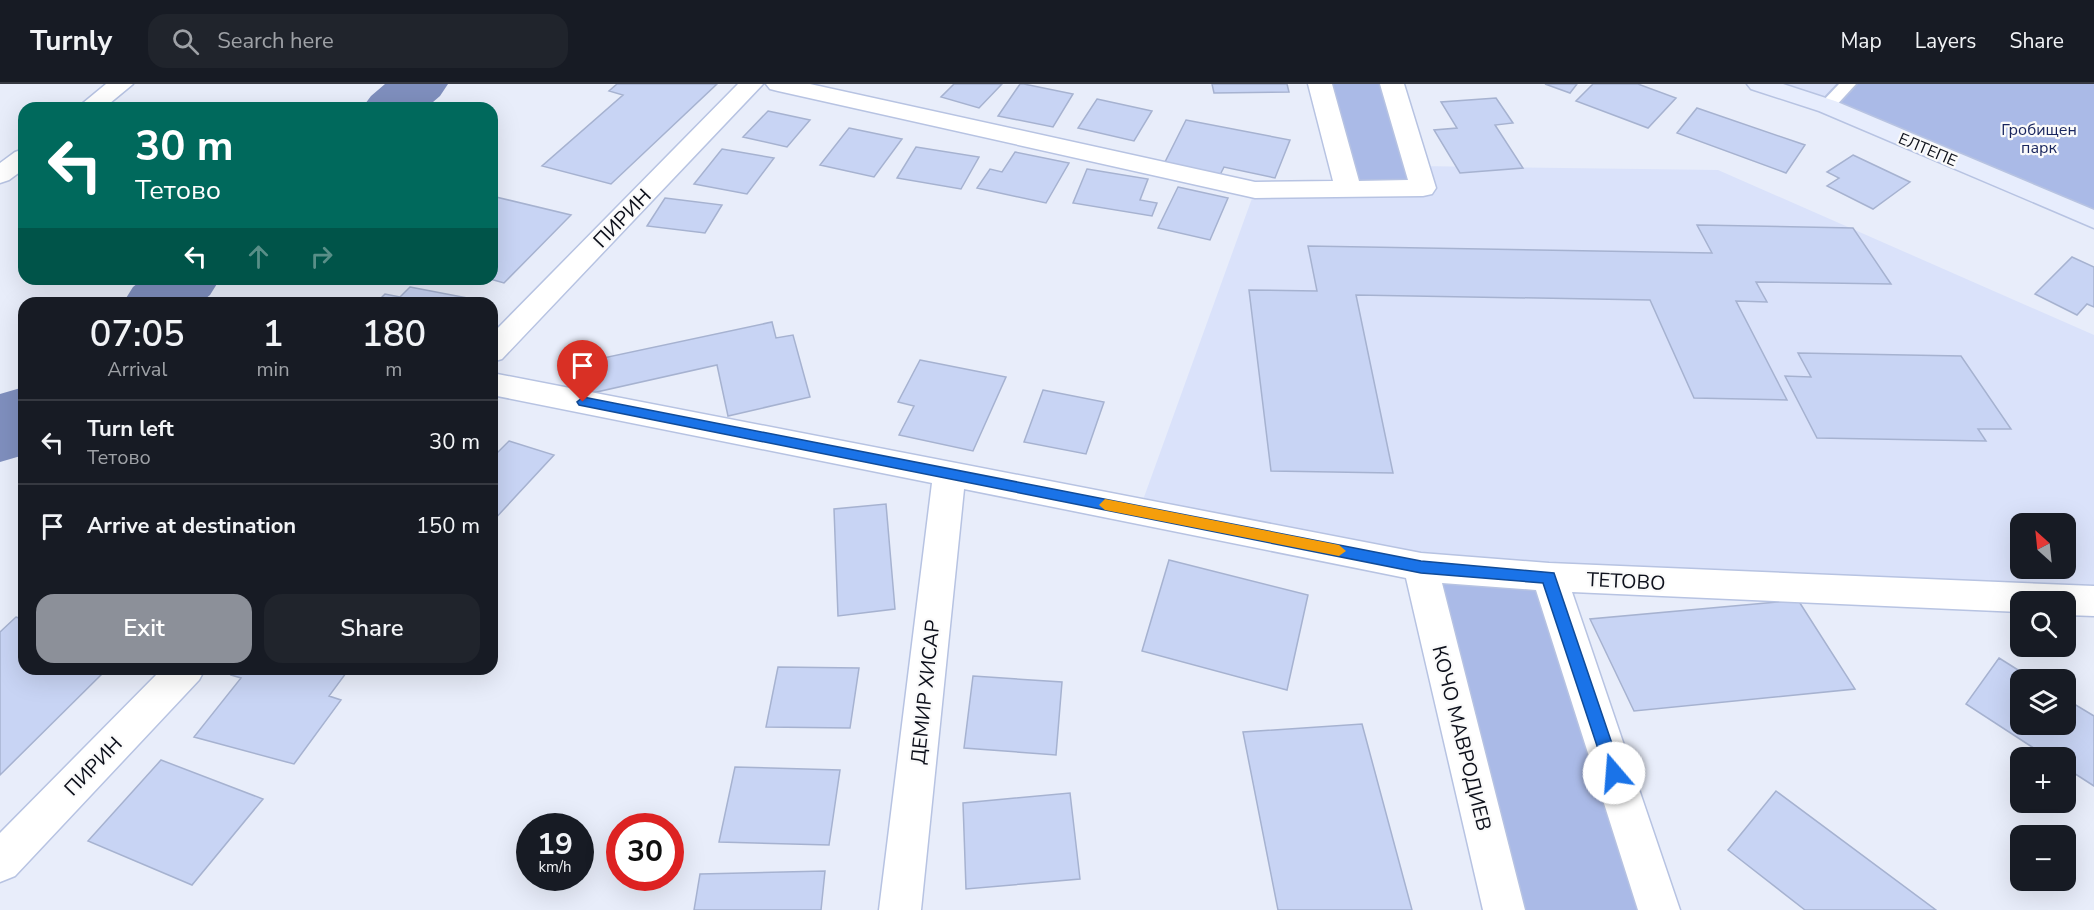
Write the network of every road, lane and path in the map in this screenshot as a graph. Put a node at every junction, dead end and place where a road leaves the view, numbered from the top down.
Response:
1 (121, 84) edge
2 (751, 84) edge
3 (778, 84) edge
4 (1320, 84) edge
5 (1392, 84) edge
6 (1759, 84) edge
7 (1848, 84) edge
8 (97, 102) edge
9 (1827, 106) junction
10 (18, 162) edge
11 (0, 175) edge
12 (1348, 189) junction
13 (2094, 220) edge
14 (498, 346) edge
15 (498, 385) edge
16 (949, 474) junction
17 (1421, 567) junction
18 (1549, 577) junction
19 (2094, 601) edge
20 (180, 675) edge
21 (0, 862) edge
22 (900, 910) edge
23 (1504, 910) edge
24 (1659, 910) edge

1 - 8 street
2 - 14 street, ПИРИН
3 - 12 street
4 - 12 street
5 - 12 street
6 - 9 main road, ЕЛТЕПЕ
7 - 9 lane
9 - 13 main road, ЕЛТЕПЕ
10 - 11 street
15 - 16 street, ТЕТОВО
16 - 17 street, ТЕТОВО
16 - 22 street, ДЕМИР ХИСАР
17 - 18 street, ТЕТОВО
17 - 23 street, КОЧО МАВРОДИЕВ
18 - 19 street, ТЕТОВО
18 - 24 street
20 - 21 street, ПИРИН

